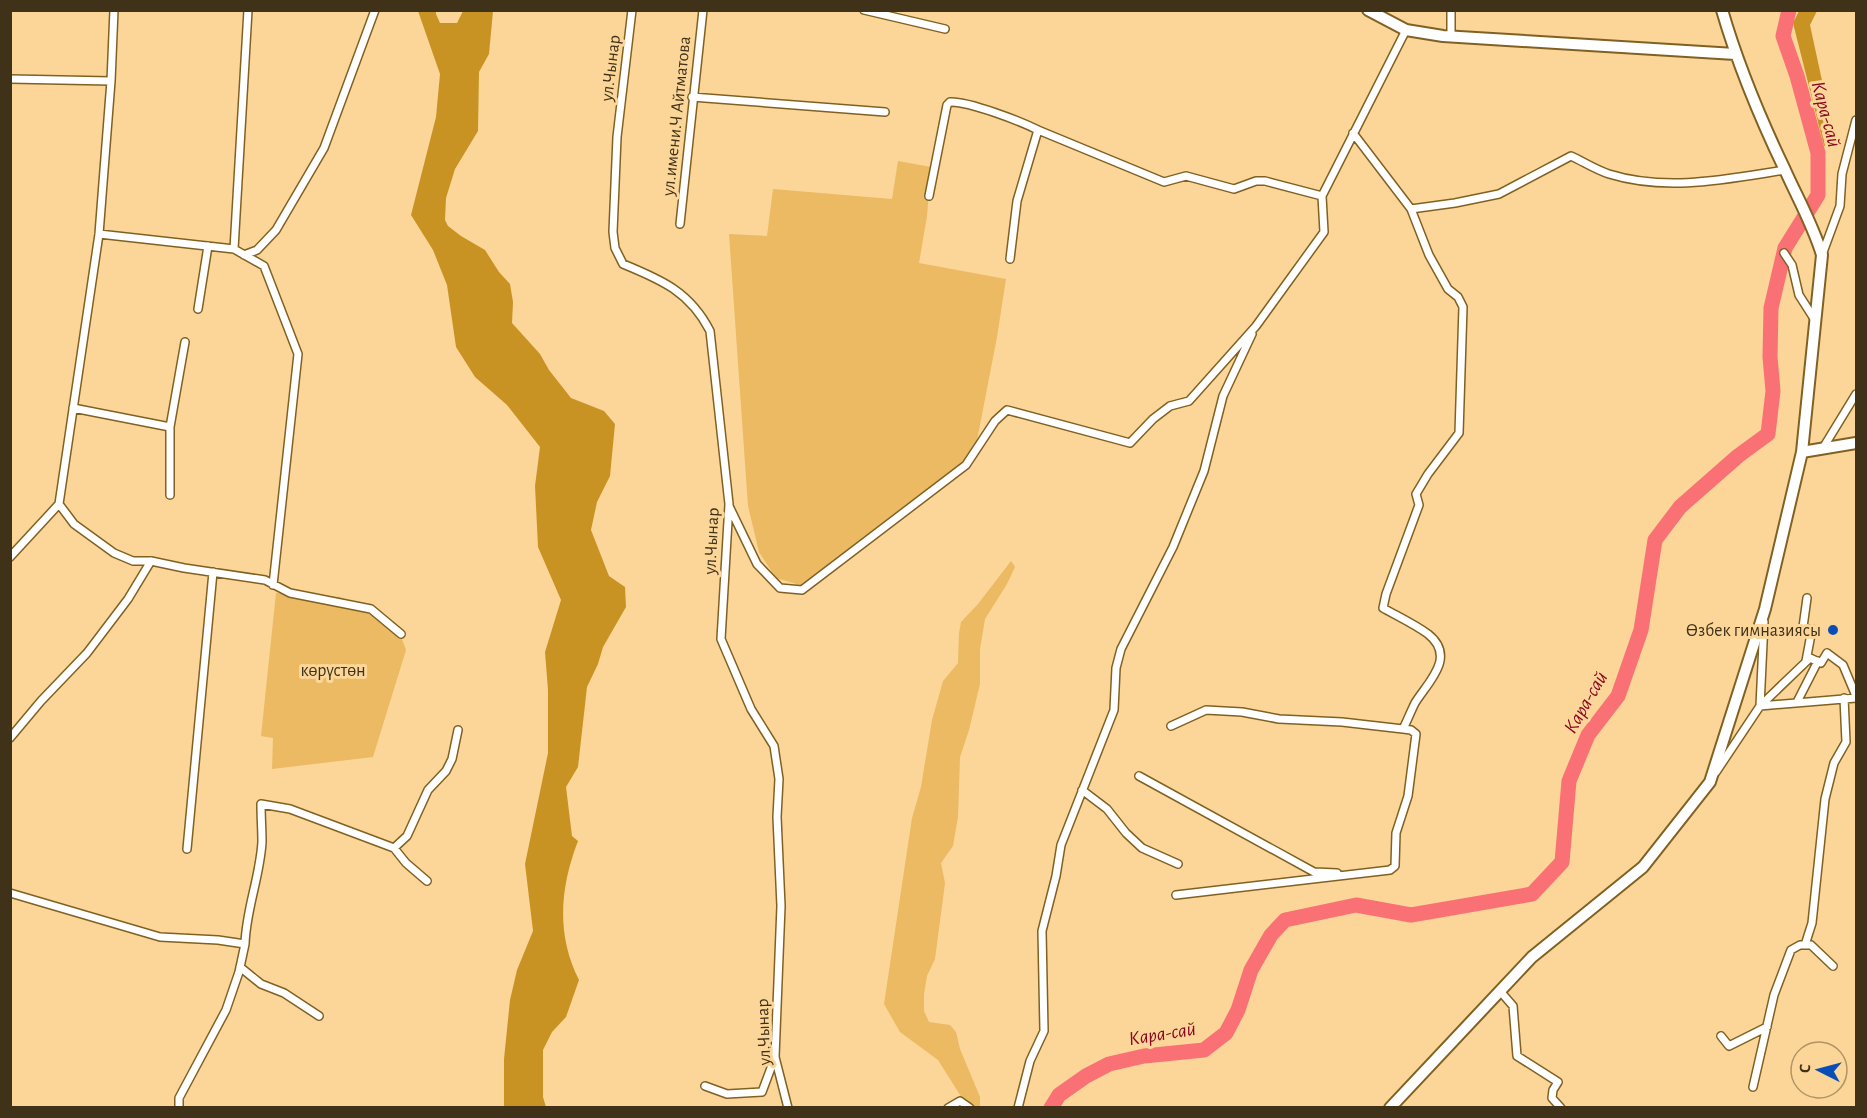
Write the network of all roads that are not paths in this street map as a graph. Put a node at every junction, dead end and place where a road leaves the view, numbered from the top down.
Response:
1 (114, 10) edge
2 (248, 10) edge
3 (375, 10) edge
4 (632, 10) edge
5 (703, 10) edge
6 (864, 10) edge
7 (1368, 10) edge
8 (1452, 10) edge
9 (1722, 10) edge
10 (945, 29) dead end
11 (1406, 30) junction
12 (1451, 36) junction
13 (1735, 54) junction
14 (10, 79) edge
15 (111, 81) junction
16 (692, 96) junction
17 (885, 112) dead end
18 (1857, 120) edge
19 (1038, 130) junction
20 (1353, 134) junction
21 (1785, 170) junction
22 (929, 196) dead end
23 (1322, 196) junction
24 (1411, 208) junction
25 (680, 224) dead end
26 (99, 234) junction
27 (208, 246) junction
28 (234, 249) junction
29 (1784, 254) dead end
30 (244, 255) junction
31 (1822, 255) junction
32 (1010, 259) dead end
33 (198, 309) dead end
34 (1815, 320) junction
35 (1256, 326) junction
36 (185, 342) dead end
37 (1857, 394) edge
38 (73, 408) junction
39 (170, 427) junction
40 (1857, 443) edge
41 (1823, 448) junction
42 (1802, 452) junction
43 (170, 495) dead end
44 (59, 504) junction
45 (729, 504) junction
46 (10, 556) edge
47 (151, 561) junction
48 (213, 572) junction
49 (273, 585) junction
50 (1807, 598) dead end
51 (1765, 609) junction
52 (400, 634) dead end
53 (1818, 662) junction
54 (1805, 664) junction
55 (1857, 697) edge
56 (1844, 698) junction
57 (1797, 702) junction
58 (1760, 706) junction
59 (1170, 726) dead end
60 (1403, 729) junction
61 (458, 730) dead end
62 (10, 738) edge
63 (1139, 776) dead end
64 (1710, 782) junction
65 (1082, 790) junction
66 (394, 848) junction
67 (187, 849) dead end
68 (1178, 864) dead end
69 (1390, 870) junction
70 (427, 881) dead end
71 (10, 893) edge
72 (1176, 895) dead end
73 (245, 944) junction
74 (1805, 945) junction
75 (1833, 966) dead end
76 (240, 967) junction
77 (1500, 991) junction
78 (319, 1016) dead end
79 (1767, 1027) junction
80 (1720, 1036) dead end
81 (776, 1057) junction
82 (705, 1086) dead end
83 (1753, 1087) dead end
84 (179, 1107) edge
85 (788, 1107) edge
86 (948, 1107) edge
87 (970, 1107) edge
88 (1018, 1107) edge
89 (1390, 1107) edge
90 (1561, 1107) edge

1 - 15 street
2 - 28 street
3 - 30 street
4 - 45 street, ул.Чынар
5 - 16 street, ул.имени.Ч Айтматова
6 - 10 street
7 - 11 main road
8 - 12 street
9 - 13 main road
11 - 12 main road
11 - 20 street
12 - 13 main road
13 - 21 main road
14 - 15 street
15 - 26 street
16 - 17 street
16 - 25 street, ул.имени.Ч Айтматова
18 - 31 street
19 - 22 street
19 - 23 street
19 - 32 street
20 - 23 street
20 - 24 street
21 - 24 street
21 - 31 main road
23 - 35 street
24 - 60 street
26 - 27 street
26 - 38 street
27 - 28 street
27 - 33 street
28 - 30 street
29 - 34 street
30 - 49 street
31 - 34 main road
34 - 42 main road
35 - 45 street
35 - 65 street
36 - 39 street
37 - 41 street
38 - 39 street
38 - 44 street
39 - 43 street
40 - 41 main road
41 - 42 main road
42 - 51 main road
44 - 46 street
44 - 47 street
45 - 81 street, ул.Чынар
47 - 48 street
47 - 62 street
48 - 49 street
48 - 67 street
49 - 52 street
50 - 54 street
51 - 58 street
51 - 64 main road
53 - 54 street
53 - 55 street
53 - 57 street
54 - 58 street
55 - 56 street
56 - 57 street
56 - 74 street
57 - 58 street
58 - 64 street
59 - 60 street
60 - 69 street
61 - 66 street
63 - 69 street
64 - 77 main road
65 - 68 street
65 - 88 street
66 - 70 street
66 - 73 street
69 - 72 street
71 - 73 street
73 - 76 street
74 - 75 street
74 - 79 street
76 - 78 street
76 - 84 street
77 - 89 main road
77 - 90 street
79 - 80 street
79 - 83 street
81 - 82 street
81 - 85 street, ул.Чынар
86 - 87 street

